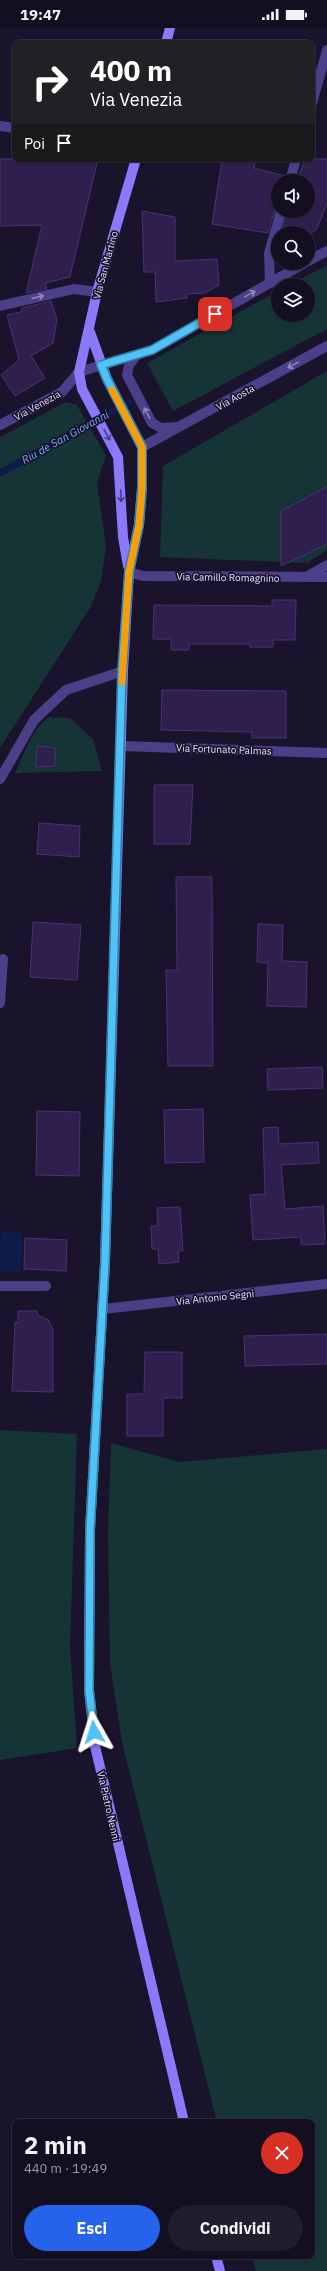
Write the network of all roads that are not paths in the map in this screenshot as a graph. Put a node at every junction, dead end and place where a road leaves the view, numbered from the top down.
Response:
1 (170, 28) edge
2 (167, 40) edge
3 (327, 50) edge
4 (315, 92) edge
5 (0, 126) edge
6 (12, 128) edge
7 (135, 162) edge
8 (295, 162) edge
9 (292, 174) edge
10 (279, 218) edge
11 (327, 250) edge
12 (315, 257) edge
13 (293, 270) edge
14 (270, 283) junction
15 (97, 292) junction
16 (0, 306) edge
17 (90, 332) junction
18 (327, 346) edge
19 (137, 355) junction
20 (101, 365) junction
21 (79, 372) junction
22 (0, 425) edge
23 (178, 427) junction
24 (141, 444) junction
25 (327, 565) edge
26 (129, 572) junction
27 (306, 577) junction
28 (327, 578) edge
29 (122, 671) junction
30 (121, 746) junction
31 (327, 753) edge
32 (0, 779) edge
33 (3, 959) dead end
34 (0, 1003) edge
35 (327, 1284) edge
36 (0, 1286) edge
37 (46, 1286) dead end
38 (103, 1309) junction
39 (183, 2119) edge
40 (217, 2259) edge
41 (220, 2271) edge

1 - 2 street
3 - 4 street
5 - 6 street
7 - 15 street, Via San Martino
8 - 9 street
10 - 14 street
11 - 12 street
13 - 14 street
19 -> 14 street
16 -> 15 street
15 - 17 street, Via San Martino
17 - 20 street, Via Pietro Nenni
17 - 21 street, Via San Martino
18 -> 23 street, Via Aosta
19 - 20 street
23 -> 19 street
20 - 21 street
20 - 24 street, Via Pietro Nenni
21 - 22 street, Via Venezia
21 -> 26 street, Via Pietro Nenni
23 - 24 street, Via Aosta
24 - 26 street, Via Pietro Nenni
25 - 27 street
26 - 27 street, Via Camillo Romagnino
26 - 29 street, Via Pietro Nenni
27 - 28 street, Via Camillo Romagnino
29 - 30 street, Via Pietro Nenni
29 - 32 street
30 - 31 street, Via Fortunato Palmas
30 - 38 street, Via Pietro Nenni
33 - 34 street
35 - 38 street, Via Antonio Segni
36 - 37 street
38 - 39 street, Via Pietro Nenni
40 - 41 street

